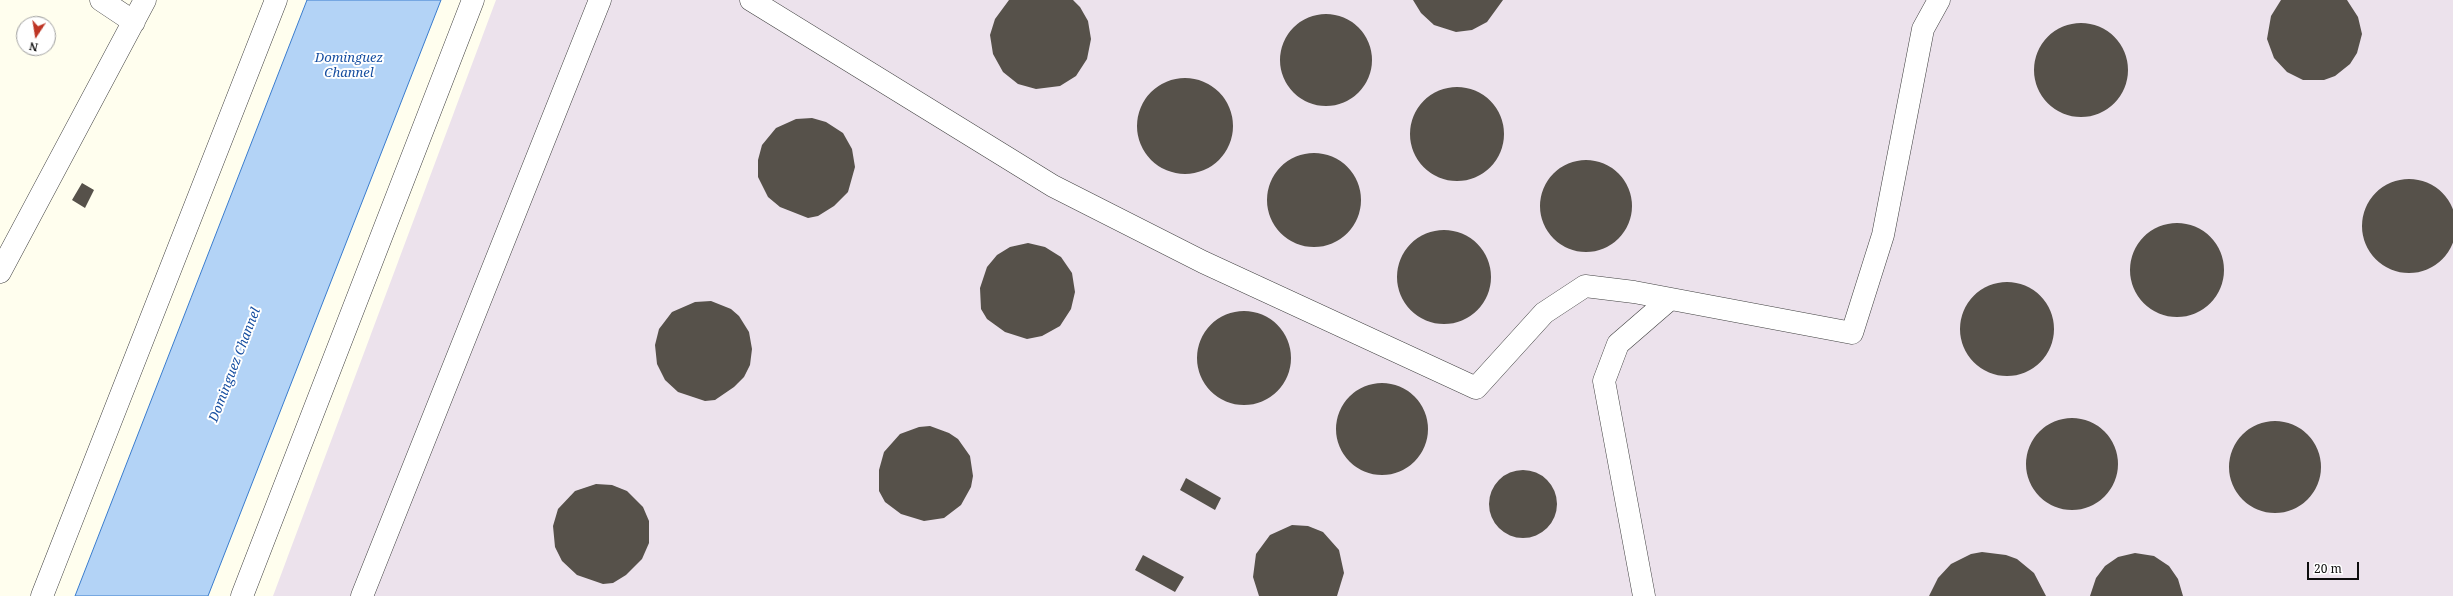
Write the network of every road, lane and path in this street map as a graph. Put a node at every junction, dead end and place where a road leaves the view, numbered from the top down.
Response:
1 (101, 0) edge
2 (145, 0) edge
3 (276, 0) edge
4 (473, 0) edge
5 (600, 0) edge
6 (751, 0) edge
7 (1939, 0) edge
8 (134, 22) junction
9 (0, 272) edge
10 (1670, 299) junction
11 (42, 596) edge
12 (242, 596) edge
13 (362, 596) edge
14 (1644, 596) edge

1 - 8 lane
2 - 8 lane
3 - 11 lane
4 - 12 lane
5 - 13 lane
6 - 10 lane
7 - 10 lane
8 - 9 lane
10 - 14 lane

